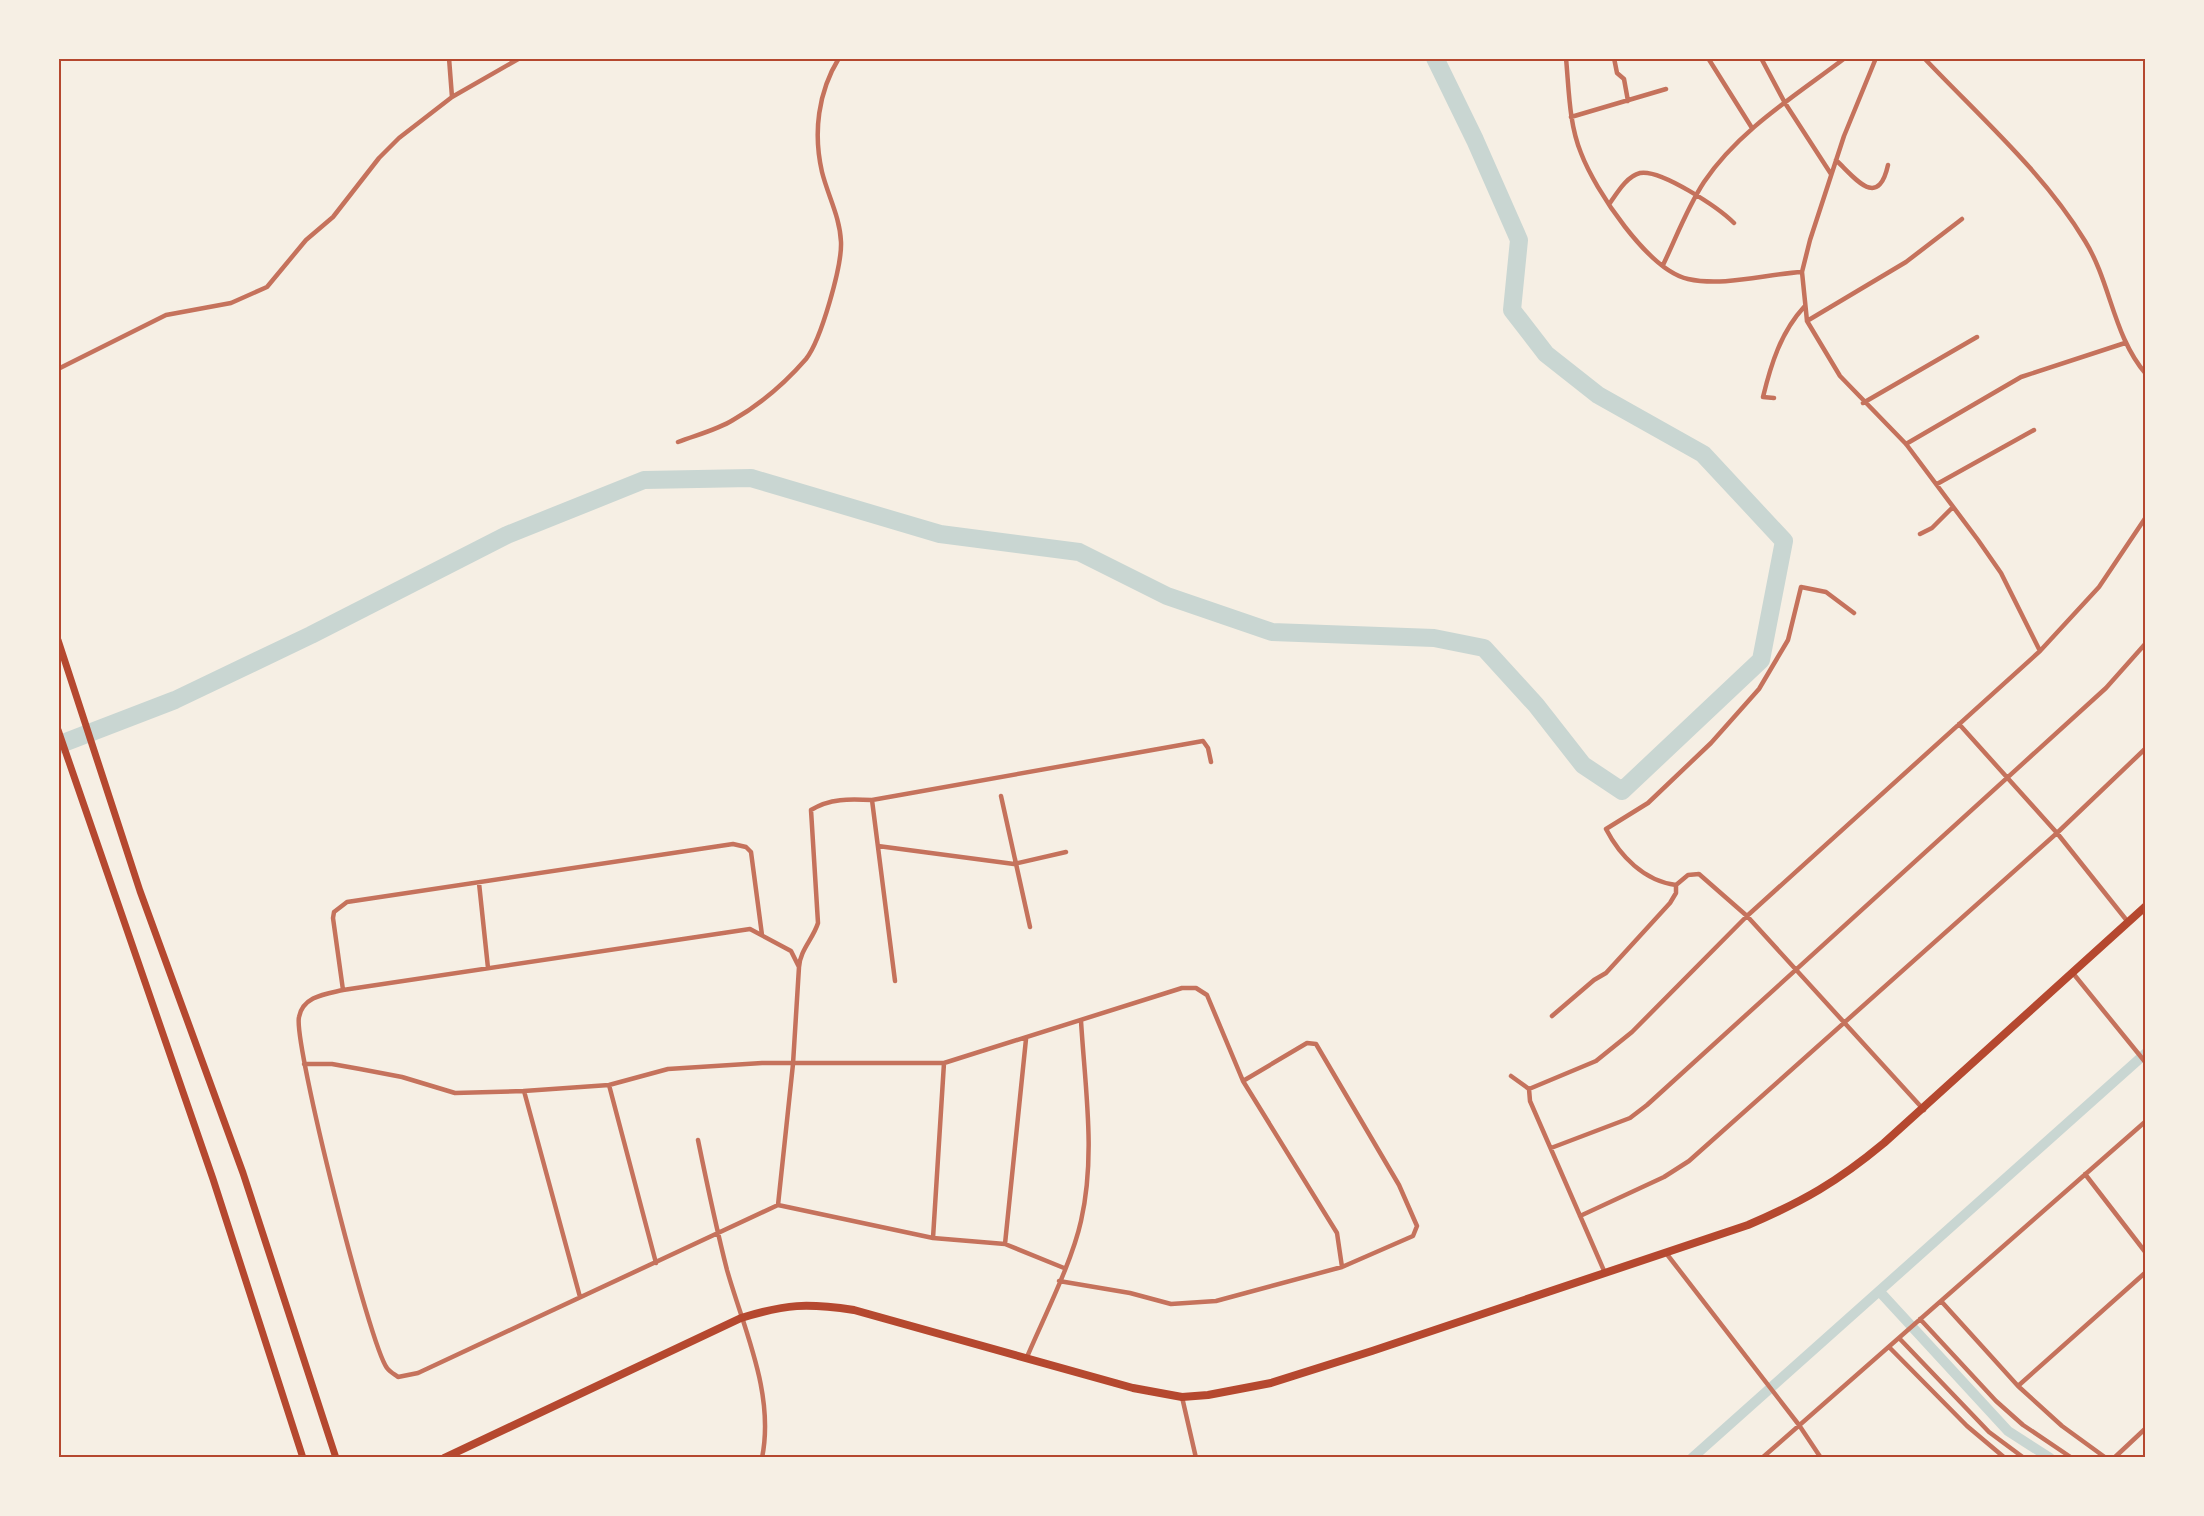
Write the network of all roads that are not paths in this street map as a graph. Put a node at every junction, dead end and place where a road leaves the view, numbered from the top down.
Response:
1 (448, 58) edge
2 (520, 58) edge
3 (839, 58) edge
4 (1566, 58) edge
5 (1614, 58) edge
6 (1708, 58) edge
7 (1761, 58) edge
8 (1876, 58) edge
9 (1924, 58) edge
10 (1842, 59) edge
11 (1666, 89) dead end
12 (453, 97) junction
13 (1628, 101) junction
14 (1785, 103) junction
15 (1571, 117) junction
16 (1752, 128) junction
17 (1836, 159) junction
18 (1888, 165) dead end
19 (1831, 174) junction
20 (1696, 197) junction
21 (1610, 203) junction
22 (1962, 219) dead end
23 (1734, 223) dead end
24 (1664, 265) junction
25 (1802, 272) junction
26 (1804, 306) junction
27 (1807, 321) junction
28 (1977, 337) dead end
29 (2125, 343) junction
30 (58, 369) edge
31 (2145, 374) edge
32 (1774, 398) dead end
33 (1863, 403) junction
34 (2034, 430) dead end
35 (678, 442) dead end
36 (1906, 444) junction
37 (1937, 484) junction
38 (1953, 507) junction
39 (2145, 517) edge
40 (1920, 534) dead end
41 (1854, 613) dead end
42 (58, 640) edge
43 (2145, 643) edge
44 (2040, 651) junction
45 (1959, 724) junction
46 (58, 730) edge
47 (2145, 748) edge
48 (1211, 762) dead end
49 (2008, 777) junction
50 (1001, 796) dead end
51 (872, 800) junction
52 (2057, 833) junction
53 (878, 846) junction
54 (1066, 852) dead end
55 (1016, 864) junction
56 (479, 883) junction
57 (1676, 885) junction
58 (2145, 906) edge
59 (1747, 916) junction
60 (2128, 922) junction
61 (1029, 927) dead end
62 (762, 935) junction
63 (799, 967) junction
64 (488, 968) junction
65 (1797, 970) junction
66 (2072, 972) junction
67 (895, 981) dead end
68 (343, 990) junction
69 (1552, 1016) dead end
70 (1081, 1021) junction
71 (1844, 1021) junction
72 (1026, 1039) junction
73 (944, 1063) junction
74 (2145, 1063) edge
75 (304, 1064) junction
76 (793, 1064) junction
77 (1511, 1076) dead end
78 (1243, 1081) junction
79 (609, 1085) junction
80 (1529, 1089) junction
81 (524, 1091) junction
82 (1923, 1110) junction
83 (2145, 1121) edge
84 (698, 1140) dead end
85 (1551, 1148) junction
86 (2085, 1174) junction
87 (778, 1205) junction
88 (1580, 1216) junction
89 (718, 1235) junction
90 (933, 1238) junction
91 (1005, 1244) junction
92 (1666, 1253) junction
93 (2145, 1253) edge
94 (656, 1263) junction
95 (1342, 1267) junction
96 (1064, 1268) junction
97 (2145, 1272) edge
98 (1605, 1273) junction
99 (1059, 1281) junction
100 (580, 1298) junction
101 (1941, 1301) junction
102 (741, 1318) junction
103 (1918, 1321) junction
104 (1899, 1338) junction
105 (1889, 1347) junction
106 (1027, 1357) junction
107 (2018, 1386) junction
108 (1182, 1397) junction
109 (1799, 1425) junction
110 (2145, 1428) edge
111 (303, 1458) edge
112 (336, 1458) edge
113 (444, 1458) edge
114 (762, 1458) edge
115 (1196, 1458) edge
116 (1762, 1458) edge
117 (1821, 1458) edge
118 (2005, 1458) edge
119 (2024, 1458) edge
120 (2072, 1458) edge
121 (2106, 1458) edge
122 (2114, 1458) edge

1 - 12 street
2 - 12 street
3 - 35 street
4 - 15 street
5 - 13 street
6 - 16 street
7 - 14 street
8 - 17 street
9 - 29 street
10 - 14 street
11 - 13 street
12 - 30 street
13 - 15 street
14 - 16 street
14 - 19 street
15 - 21 street
16 - 20 street
17 - 18 street
17 - 19 street
19 - 25 street
20 - 21 street
20 - 23 street
20 - 24 street
21 - 24 street
22 - 27 street
24 - 25 street
25 - 26 street
26 - 27 street
26 - 32 street
27 - 33 street
28 - 33 street
29 - 31 street
29 - 36 street
33 - 36 street
34 - 37 street
36 - 37 street
37 - 38 street
38 - 40 street
38 - 44 street
39 - 44 street
41 - 57 street
42 - 112 main road
43 - 49 street
44 - 45 street
45 - 49 street
45 - 59 street
46 - 111 main road
47 - 52 street
48 - 51 street
49 - 52 street
49 - 65 street
50 - 55 street
51 - 53 street
51 - 63 street
52 - 60 street
52 - 71 street
53 - 55 street
53 - 67 street
54 - 55 street
55 - 61 street
56 - 62 street
56 - 64 street
56 - 68 street
57 - 59 street
57 - 69 street
58 - 60 main road
59 - 65 street
59 - 80 street
60 - 66 main road
62 - 63 street
62 - 64 street
63 - 76 street
64 - 68 street
65 - 71 street
65 - 85 street
66 - 74 street
66 - 82 main road
68 - 75 street
70 - 72 street
70 - 78 street
70 - 96 street
71 - 82 street
71 - 88 street
72 - 73 street
72 - 91 street
73 - 76 street
73 - 90 street
75 - 81 street
75 - 100 street
76 - 79 street
76 - 87 street
77 - 80 street
78 - 95 street
78 - 95 street
79 - 81 street
79 - 94 street
80 - 85 street
81 - 100 street
82 - 92 main road
83 - 86 street
84 - 89 street
85 - 88 street
86 - 93 street
86 - 101 street
87 - 89 street
87 - 90 street
88 - 98 street
89 - 94 street
89 - 102 street
90 - 91 street
91 - 96 street
92 - 98 main road
92 - 109 street
94 - 100 street
95 - 99 street
96 - 99 street
97 - 107 street
98 - 108 main road
99 - 106 street
101 - 103 street
101 - 107 street
102 - 106 main road
102 - 113 main road
102 - 114 street
103 - 104 street
103 - 120 street
104 - 105 street
104 - 119 street
105 - 109 street
105 - 118 street
106 - 108 main road
107 - 121 street
108 - 115 street
109 - 116 street
109 - 117 street
110 - 122 street

